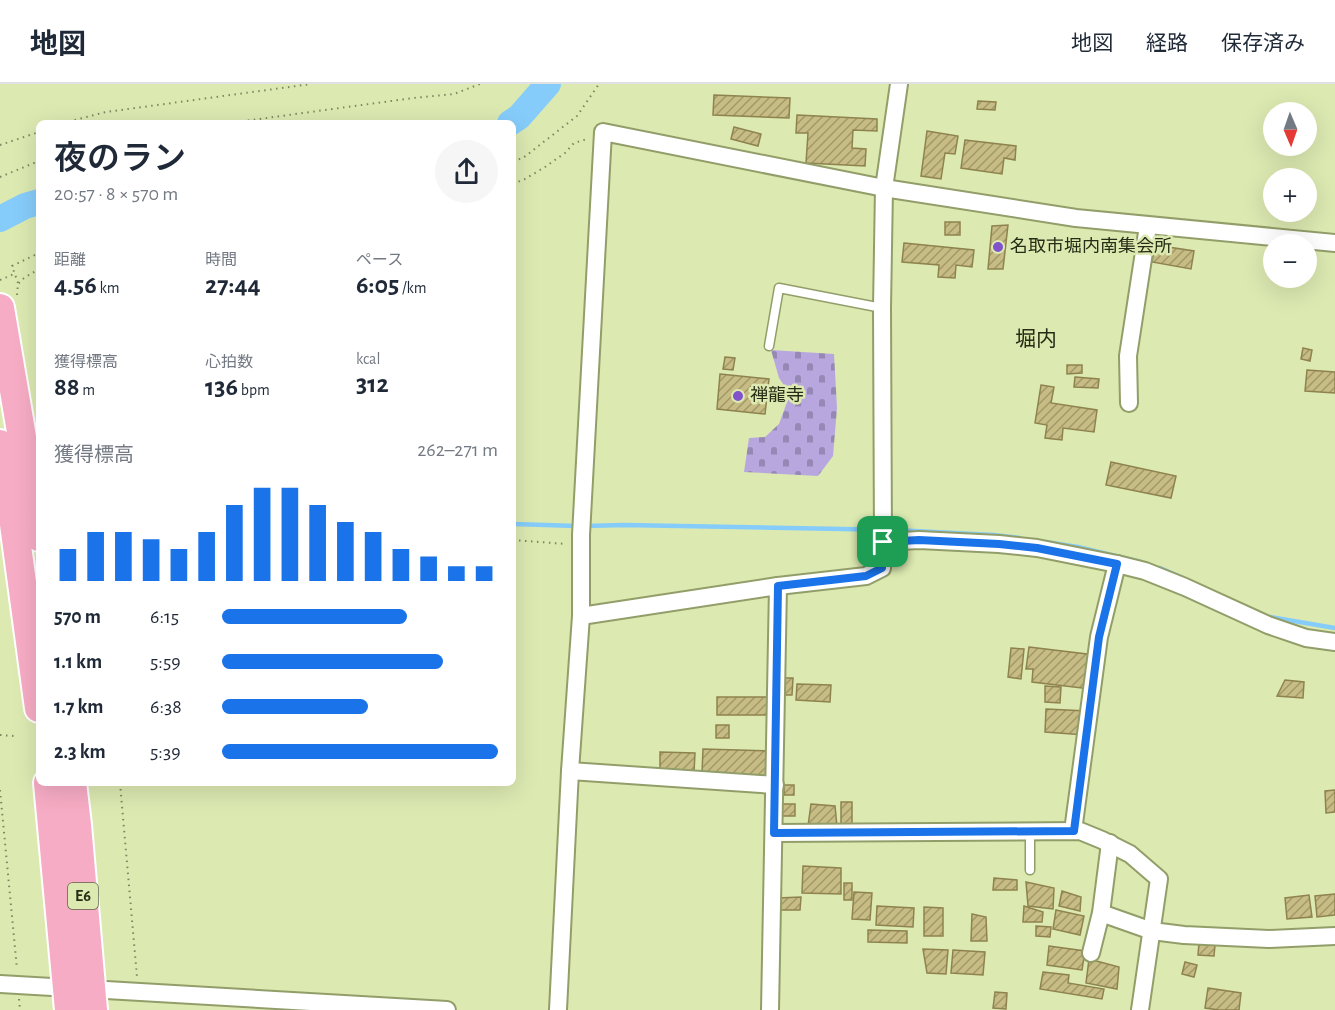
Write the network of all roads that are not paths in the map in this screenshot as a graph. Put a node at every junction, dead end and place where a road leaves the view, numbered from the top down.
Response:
1 (899, 84) edge
2 (884, 188) junction
3 (1148, 226) junction
4 (1335, 243) edge
5 (0, 308) edge
6 (882, 308) junction
7 (769, 346) dead end
8 (1128, 403) dead end
9 (0, 444) edge
10 (29, 525) edge
11 (883, 535) junction
12 (1117, 564) junction
13 (778, 586) junction
14 (581, 615) junction
15 (1335, 642) edge
16 (36, 653) edge
17 (570, 771) junction
18 (775, 785) junction
19 (48, 786) edge
20 (72, 786) edge
21 (1030, 831) junction
22 (1074, 831) junction
23 (774, 833) junction
24 (1110, 843) junction
25 (1030, 870) dead end
26 (1101, 913) junction
27 (1152, 931) junction
28 (1335, 936) edge
29 (1091, 952) dead end
30 (0, 984) edge
31 (52, 987) dead end
32 (100, 1000) edge
33 (69, 1010) edge
34 (447, 1010) edge
35 (558, 1010) edge
36 (770, 1010) edge
37 (1140, 1010) edge

1 - 2 street
2 - 3 street
2 - 6 street
2 - 14 street
3 - 4 street
3 - 8 street
5 - 10 highway
6 - 7 lane
6 - 11 street
9 - 10 highway
10 - 16 highway
11 - 12 street
11 - 13 street
12 - 15 street
12 - 22 street
13 - 14 street
13 - 18 street
14 - 17 street
17 - 18 street
17 - 35 street
18 - 23 street
19 - 33 highway, E6
20 - 32 highway, E6
21 - 22 street
21 - 23 street
21 - 25 lane
22 - 24 street
23 - 36 street
24 - 26 street
24 - 27 street
26 - 27 street
26 - 29 street
27 - 28 street
27 - 37 street
30 - 31 street
32 - 34 street

